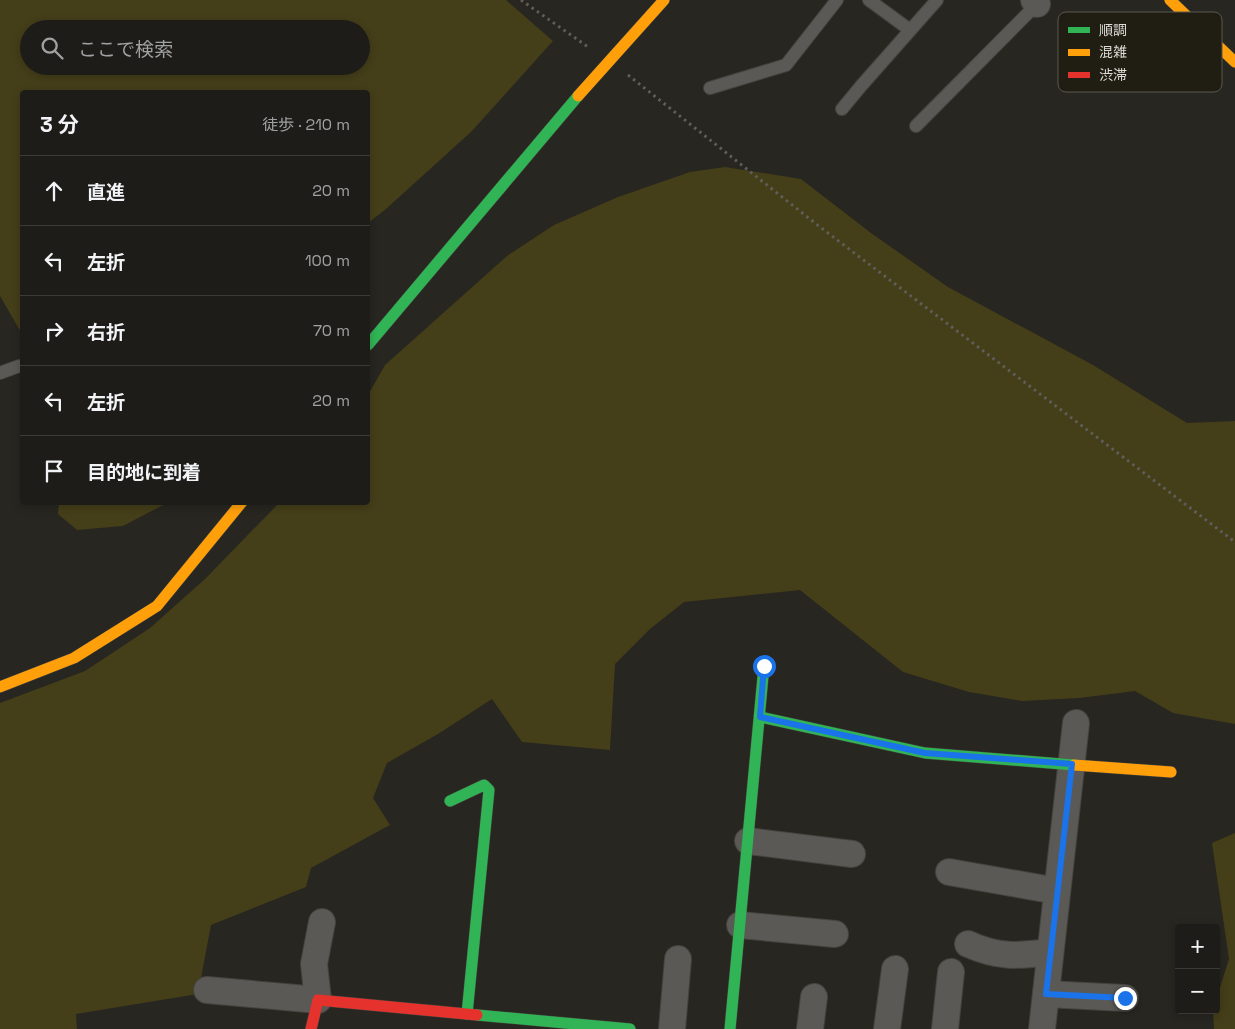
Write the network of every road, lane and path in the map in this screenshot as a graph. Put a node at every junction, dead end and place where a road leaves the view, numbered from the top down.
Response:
1 (521, 0) edge
2 (664, 0) edge
3 (836, 0) edge
4 (869, 0) edge
5 (937, 0) edge
6 (1170, 0) edge
7 (1035, 2) edge
8 (1183, 12) edge
9 (910, 30) junction
10 (1222, 50) edge
11 (608, 60) junction
12 (1235, 62) edge
13 (710, 88) dead end
14 (842, 109) dead end
15 (916, 126) dead end
16 (370, 343) edge
17 (20, 366) dead end
18 (0, 373) edge
19 (240, 505) edge
20 (1235, 542) edge
21 (764, 666) dead end
22 (0, 687) edge
23 (760, 717) junction
24 (1076, 723) dead end
25 (1072, 764) junction
26 (1172, 772) dead end
27 (450, 801) dead end
28 (748, 841) junction
29 (852, 854) dead end
30 (949, 872) dead end
31 (1057, 891) junction
32 (322, 922) dead end
33 (740, 925) junction
34 (835, 934) dead end
35 (968, 944) dead end
36 (1050, 952) junction
37 (678, 958) dead end
38 (894, 969) dead end
39 (951, 972) dead end
40 (207, 990) dead end
41 (1046, 994) junction
42 (814, 997) dead end
43 (1125, 998) dead end
44 (318, 1000) junction
45 (468, 1014) junction
46 (311, 1029) edge
47 (630, 1029) edge
48 (672, 1029) edge
49 (730, 1029) edge
50 (810, 1029) edge
51 (887, 1029) edge
52 (945, 1029) edge
53 (1042, 1029) edge

1 - 11 path
2 - 11 street
3 - 13 lane
4 - 9 lane
5 - 9 lane
6 - 8 street
7 - 15 lane
9 - 14 lane
10 - 12 street
11 - 16 street
11 - 20 path
17 - 18 lane
19 - 22 street
21 - 23 street
23 - 25 street
23 - 28 street
24 - 25 street
25 - 26 street
25 - 31 street
27 - 45 street
28 - 29 street
28 - 33 street
30 - 31 street
31 - 36 street
32 - 44 street
33 - 34 street
33 - 49 street
35 - 36 street
36 - 41 street
37 - 48 street
38 - 51 street
39 - 52 street
40 - 44 street
41 - 43 street
41 - 53 street
42 - 50 street
44 - 45 street
44 - 46 street
45 - 47 street

